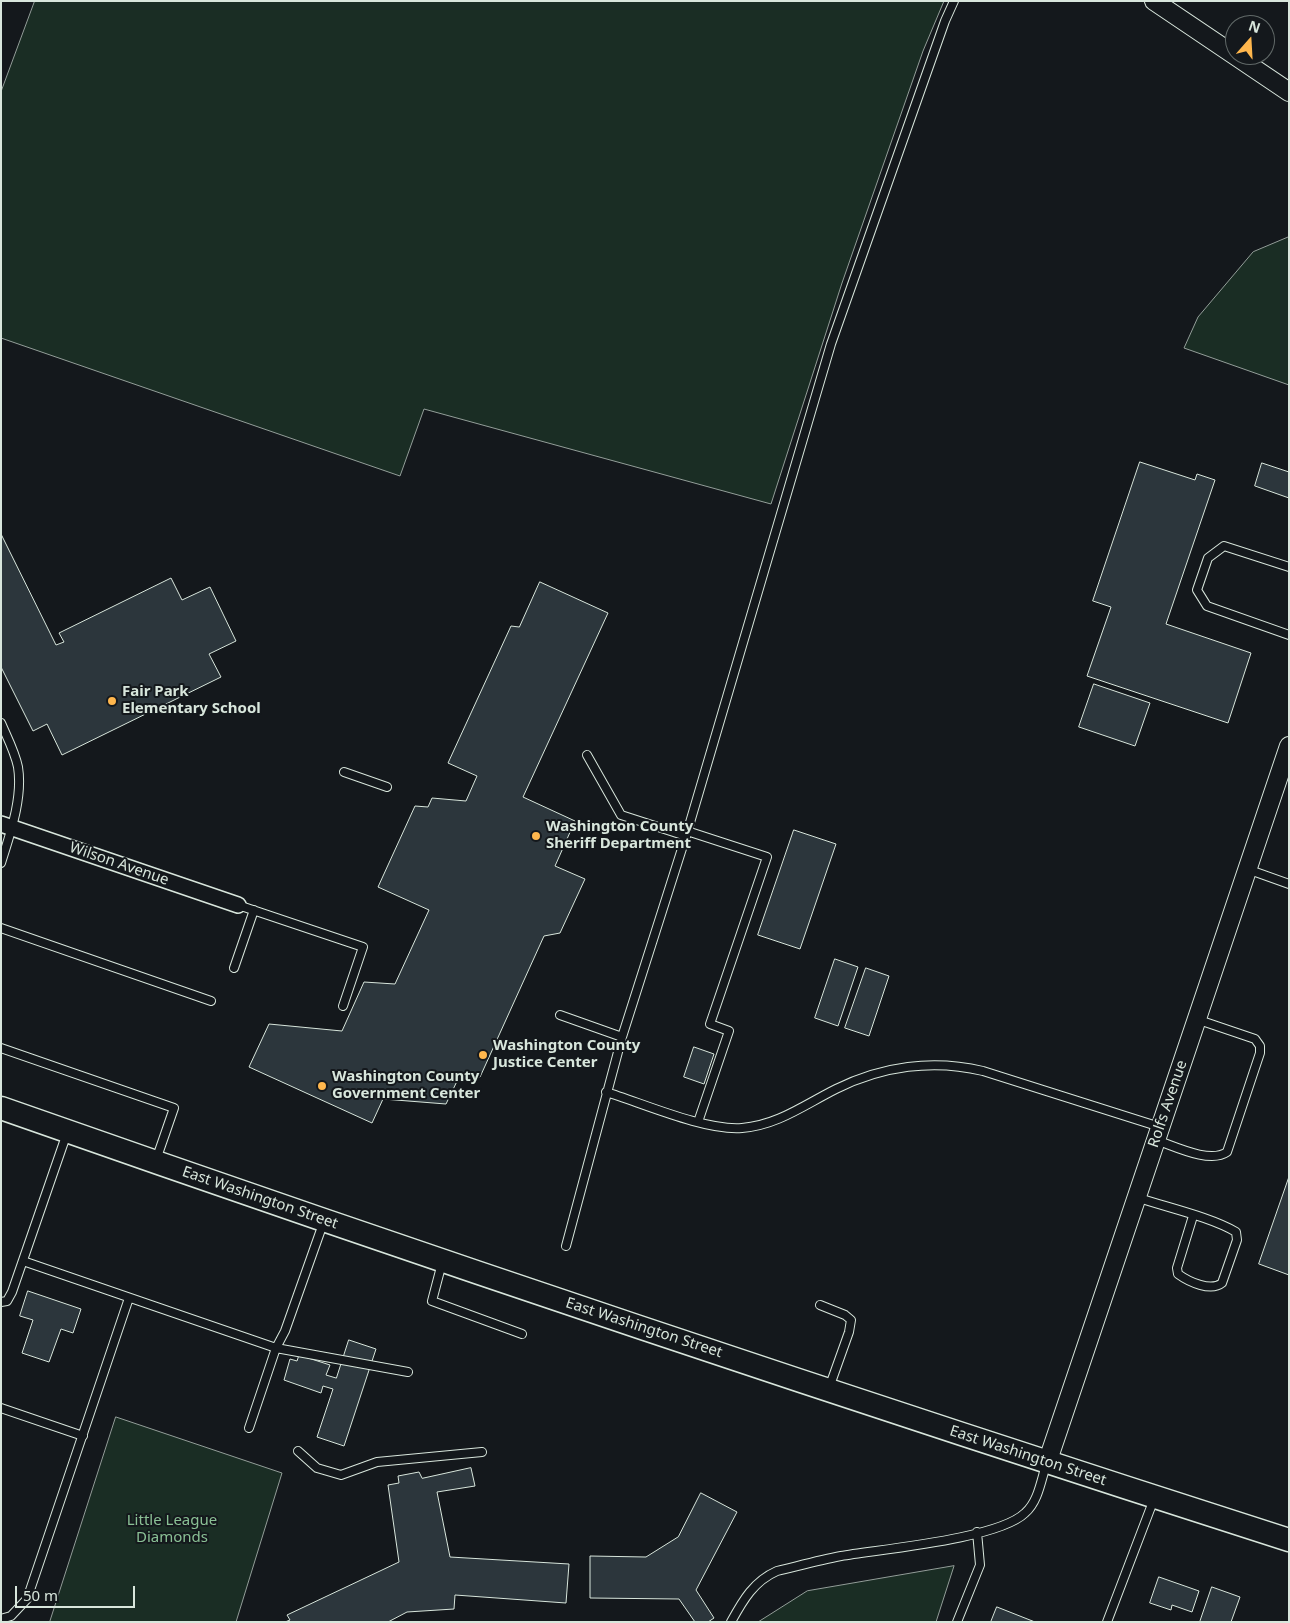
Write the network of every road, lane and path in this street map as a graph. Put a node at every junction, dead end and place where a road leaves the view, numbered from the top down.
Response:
1 (954, 1) edge
2 (1154, 1) edge
3 (1289, 92) edge
4 (1289, 567) edge
5 (1289, 635) edge
6 (1, 723) edge
7 (1289, 746) edge
8 (587, 755) dead end
9 (344, 772) dead end
10 (1284, 773) edge
11 (387, 787) dead end
12 (6, 826) edge
13 (686, 833) junction
14 (1, 864) edge
15 (1247, 869) junction
16 (1289, 884) edge
17 (238, 905) joint
18 (254, 910) junction
19 (1, 928) edge
20 (234, 968) dead end
21 (211, 1001) dead end
22 (343, 1006) dead end
23 (560, 1015) dead end
24 (1196, 1019) junction
25 (622, 1036) junction
26 (1, 1048) edge
27 (606, 1092) junction
28 (1, 1108) edge
29 (698, 1122) junction
30 (68, 1131) junction
31 (1158, 1133) junction
32 (155, 1162) junction
33 (1136, 1197) junction
34 (1193, 1216) junction
35 (324, 1221) junction
36 (566, 1246) dead end
37 (23, 1261) junction
38 (443, 1261) junction
39 (129, 1298) junction
40 (1, 1302) edge
41 (820, 1306) dead end
42 (522, 1334) dead end
43 (276, 1348) junction
44 (408, 1372) dead end
45 (828, 1390) junction
46 (1, 1408) edge
47 (249, 1428) dead end
48 (83, 1436) junction
49 (298, 1451) dead end
50 (482, 1452) dead end
51 (1047, 1463) junction
52 (1155, 1498) junction
53 (978, 1532) junction
54 (1289, 1540) edge
55 (1, 1619) edge
56 (732, 1622) edge
57 (957, 1622) edge
58 (1107, 1622) edge

1 - 13 lane
2 - 3 street
4 - 5 lane
6 - 12 lane
7 - 10 street, Rolfs Avenue
8 - 13 lane
9 - 11 lane
10 - 15 street, Rolfs Avenue
12 - 14 lane
12 - 17 street, Wilson Avenue
13 - 25 lane
13 - 29 lane
15 - 16 lane
15 - 24 street, Rolfs Avenue
17 - 18 lane
18 - 20 lane
18 - 22 lane
19 - 21 lane
23 - 25 lane
24 - 31 street, Rolfs Avenue
24 - 31 lane
25 - 27 lane
26 - 32 lane
27 - 29 lane
27 - 36 lane
28 - 30 main road, East Washington Street
29 - 31 lane
30 - 32 main road, East Washington Street
30 - 37 lane
31 - 33 street, Rolfs Avenue
32 - 35 main road, East Washington Street
33 - 34 lane
33 - 51 street, Rolfs Avenue
34 - 34 lane
35 - 38 main road, East Washington Street
35 - 43 lane
37 - 39 lane
37 - 40 lane
38 - 42 lane
38 - 45 main road, East Washington Street
39 - 43 lane
39 - 48 lane
41 - 45 lane
43 - 44 lane
43 - 47 lane
45 - 51 main road, East Washington Street
46 - 48 lane
48 - 55 lane
49 - 50 lane
51 - 52 main road, East Washington Street
51 - 53 lane
52 - 54 main road, East Washington Street
52 - 58 lane
53 - 56 lane
53 - 57 lane

